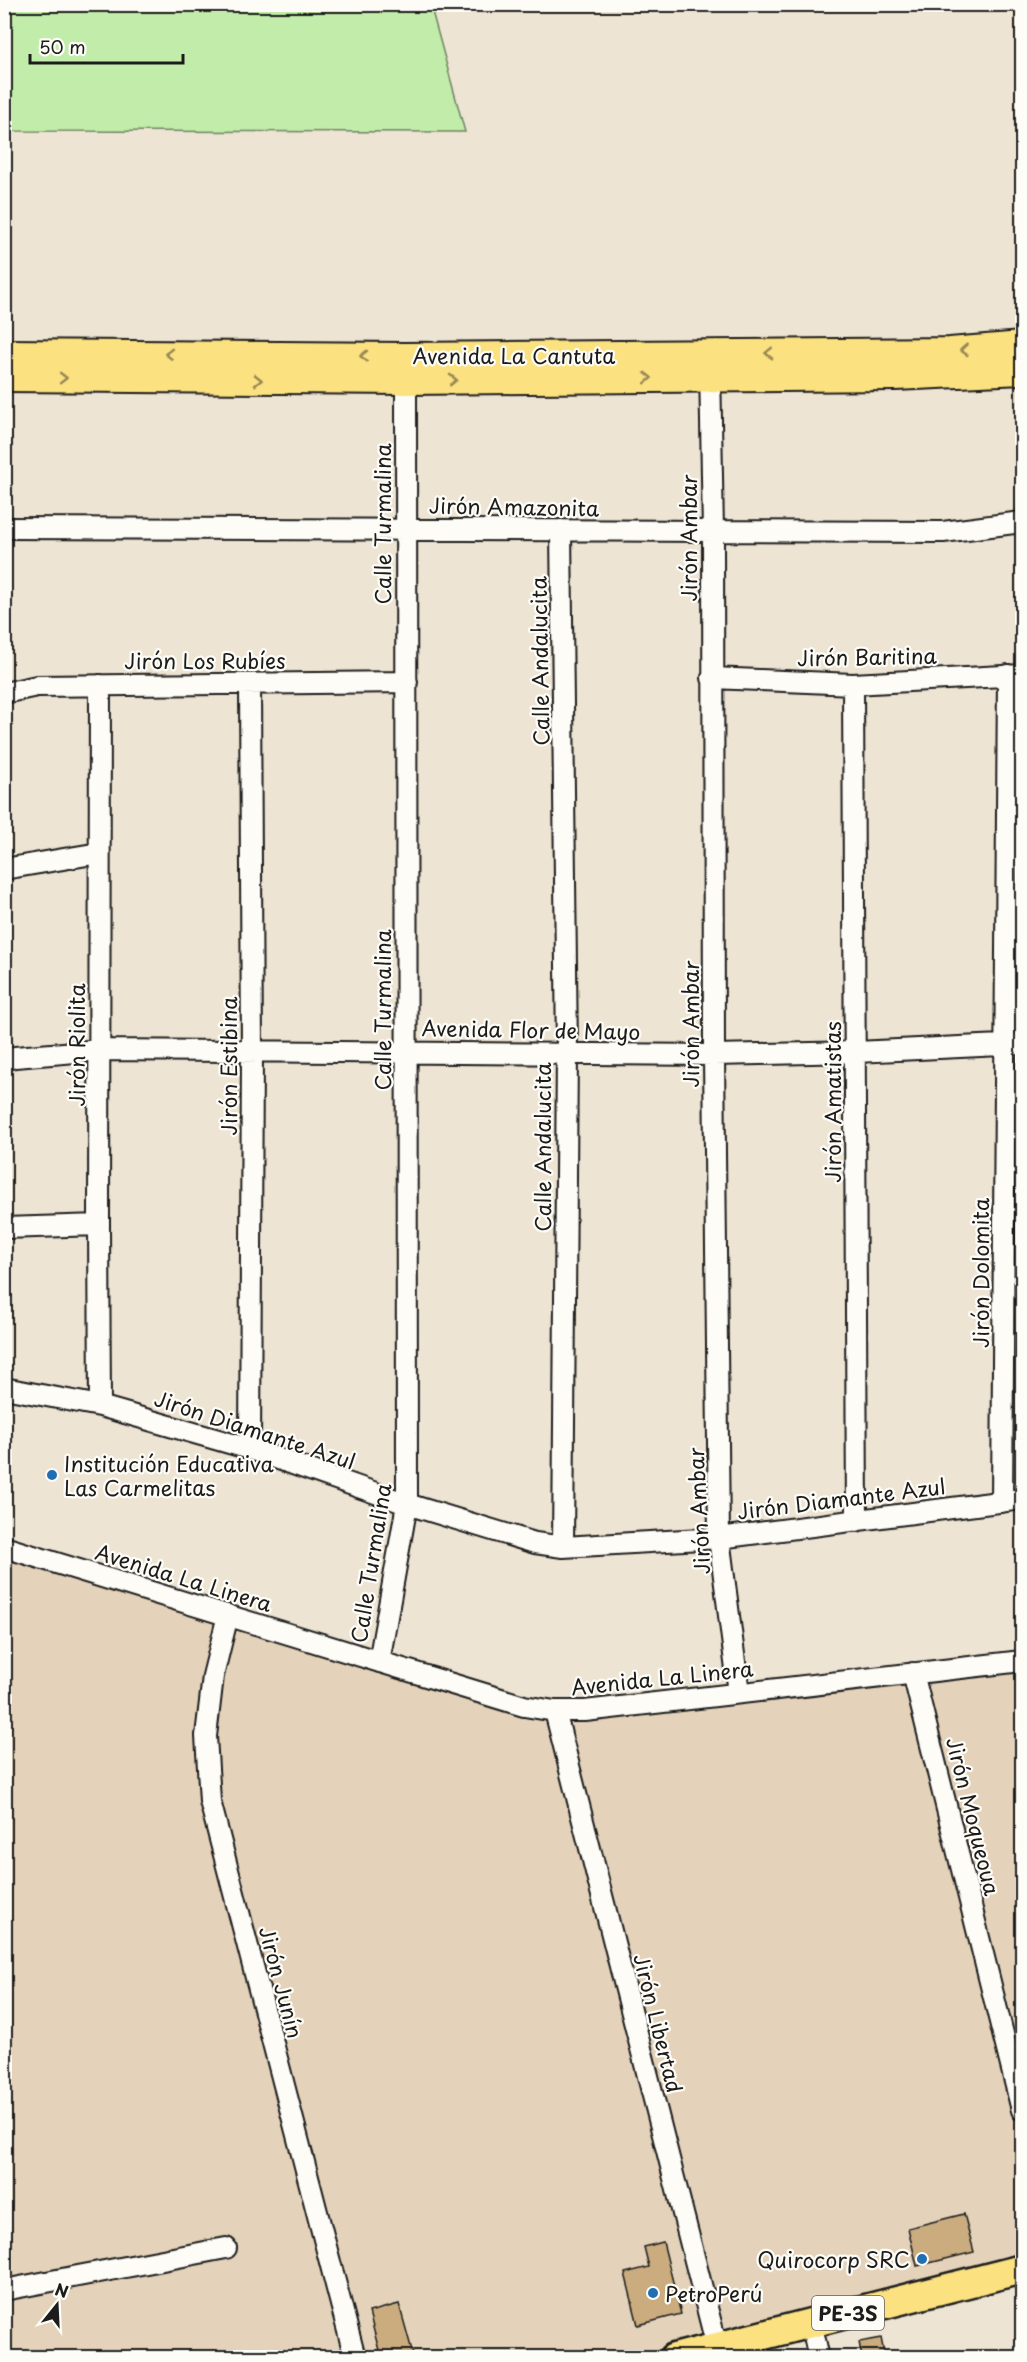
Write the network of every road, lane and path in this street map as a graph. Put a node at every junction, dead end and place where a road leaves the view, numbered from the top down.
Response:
1 (1023, 345) edge
2 (4, 353) edge
3 (405, 356) junction
4 (710, 365) junction
5 (1023, 371) edge
6 (4, 378) edge
7 (406, 381) junction
8 (1023, 522) edge
9 (4, 528) edge
10 (406, 529) junction
11 (561, 530) junction
12 (713, 532) junction
13 (1015, 675) edge
14 (712, 678) junction
15 (407, 682) junction
16 (250, 684) junction
17 (854, 684) junction
18 (100, 685) junction
19 (4, 693) edge
20 (99, 853) junction
21 (4, 869) edge
22 (1014, 1044) edge
23 (100, 1050) junction
24 (406, 1051) junction
25 (856, 1052) junction
26 (252, 1053) junction
27 (567, 1053) junction
28 (714, 1054) junction
29 (4, 1060) edge
30 (99, 1225) junction
31 (4, 1228) edge
32 (4, 1388) edge
33 (100, 1406) junction
34 (250, 1449) junction
35 (1023, 1499) edge
36 (1002, 1502) junction
37 (407, 1504) junction
38 (857, 1521) junction
39 (719, 1538) junction
40 (4, 1547) edge
41 (564, 1547) junction
42 (228, 1615) junction
43 (1023, 1661) edge
44 (379, 1662) junction
45 (913, 1673) junction
46 (739, 1693) junction
47 (555, 1711) junction
48 (1023, 2110) edge
49 (226, 2248) dead end
50 (1023, 2269) edge
51 (4, 2290) edge
52 (811, 2322) junction
53 (717, 2347) junction
54 (355, 2358) edge
55 (674, 2358) edge
56 (819, 2358) edge

1 -> 4 main road, Avenida La Cantuta
3 -> 2 main road, Avenida La Cantuta
3 - 4 main road, Avenida La Cantuta
3 - 7 street, Calle Turmalina
4 - 5 main road, Avenida La Cantuta
7 -> 4 main road, Avenida La Cantuta
4 - 12 street, Jirón Ambar
6 -> 7 main road, Avenida La Cantuta
7 - 10 street, Calle Turmalina
8 - 12 street, Jirón Amazonita
9 - 10 street, Jirón Amazonita
10 - 11 street, Jirón Amazonita
10 - 15 street, Calle Turmalina
11 - 12 street, Jirón Amazonita
11 - 27 street, Calle Andalucita
12 - 14 street, Jirón Ambar
13 - 17 street, Jirón Baritina
13 - 22 street, Jirón Dolomita
14 - 17 street, Jirón Baritina
14 - 28 street, Jirón Ambar
15 - 16 street, Jirón Los Rubíes
15 - 24 street, Calle Turmalina
16 - 18 street, Jirón Los Rubíes
16 - 26 street, Jirón Estibina
17 - 25 street, Jirón Amatistas
18 - 19 street, Jirón Los Rubíes
18 - 20 street, Jirón Riolita
20 - 21 street
20 - 23 street, Jirón Riolita
22 - 25 street, Avenida Flor de Mayo
22 - 36 street, Jirón Dolomita
23 - 26 street, Avenida Flor de Mayo
23 - 29 street, Avenida Flor de Mayo
23 - 30 street, Jirón Riolita
24 - 26 street, Avenida Flor de Mayo
24 - 27 street, Avenida Flor de Mayo
24 - 37 street, Calle Turmalina
25 - 28 street, Avenida Flor de Mayo
25 - 38 street, Jirón Amatistas
26 - 34 street, Jirón Estibina
27 - 28 street, Avenida Flor de Mayo
27 - 41 street, Calle Andalucita
28 - 39 street, Jirón Ambar
30 - 31 street
30 - 33 street, Jirón Riolita
32 - 33 street, Jirón Diamante Azul
33 - 34 street, Jirón Diamante Azul
34 - 37 street, Jirón Diamante Azul
35 - 36 street, Jirón Diamante Azul
36 - 38 street, Jirón Diamante Azul
37 - 41 street, Jirón Diamante Azul
37 - 44 street, Calle Turmalina
38 - 39 street, Jirón Diamante Azul
39 - 41 street, Jirón Diamante Azul
39 - 46 street, Jirón Ambar
40 - 42 street, Avenida La Linera
42 - 44 street, Avenida La Linera
42 - 54 street, Jirón Junín
43 - 45 street, Avenida La Linera
44 - 47 street, Avenida La Linera
45 - 46 street, Avenida La Linera
45 - 48 street, Jirón Moqueoua
46 - 47 street, Avenida La Linera
47 - 53 street, Jirón Libertad
49 - 51 street
50 - 52 highway, PE-3S
52 - 53 highway, PE-3S
52 - 56 street
53 - 55 highway, PE-3S

